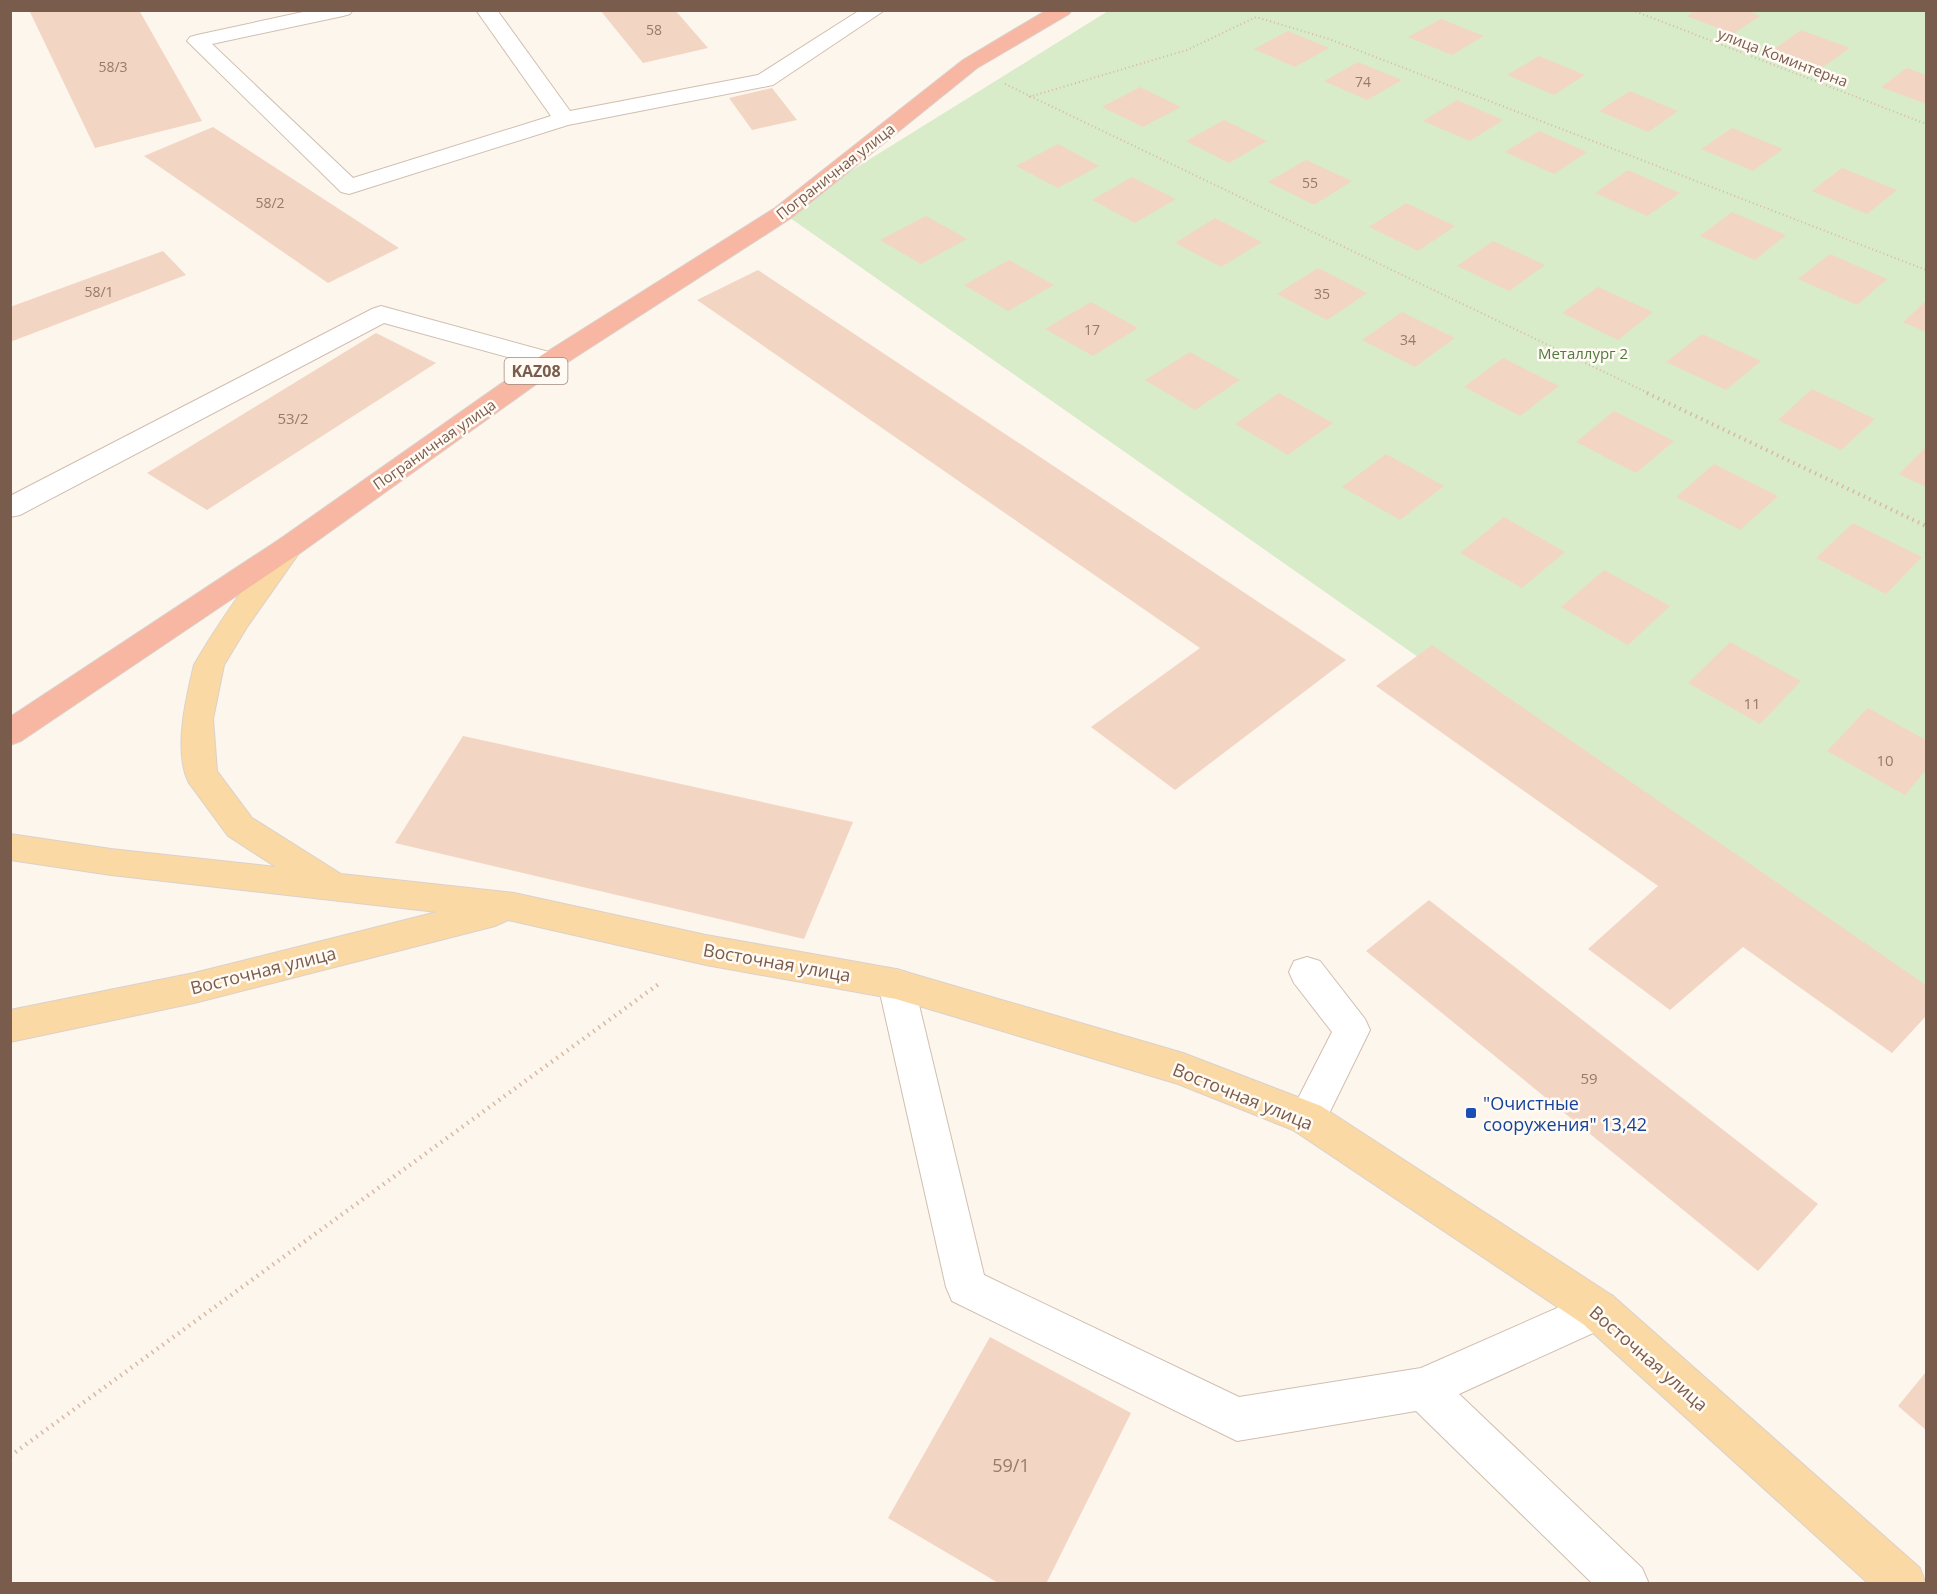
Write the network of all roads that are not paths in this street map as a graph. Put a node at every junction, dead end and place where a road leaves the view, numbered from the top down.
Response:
1 (343, 10) edge
2 (486, 10) edge
3 (875, 10) edge
4 (1062, 10) edge
5 (564, 119) junction
6 (551, 361) junction
7 (10, 508) edge
8 (290, 546) junction
9 (10, 733) edge
10 (10, 848) edge
11 (336, 887) junction
12 (514, 907) junction
13 (1307, 972) dead end
14 (896, 984) junction
15 (10, 1026) edge
16 (1307, 1118) junction
17 (1598, 1310) junction
18 (1423, 1389) junction
19 (1626, 1584) edge
20 (1904, 1584) edge

1 - 5 lane
2 - 5 lane
3 - 5 lane
4 - 6 highway, Пограничная улица / KAZ08
6 - 7 lane
6 - 8 highway, Пограничная улица / KAZ08
8 - 9 highway, Пограничная улица / KAZ08
8 - 11 main road
10 - 11 main road, Восточная улица
11 - 12 main road, Восточная улица
12 - 14 main road, Восточная улица
12 - 15 main road, Восточная улица
13 - 16 lane
14 - 16 main road, Восточная улица
14 - 18 lane
16 - 17 main road, Восточная улица
17 - 18 lane
17 - 20 main road, Восточная улица
18 - 19 lane

